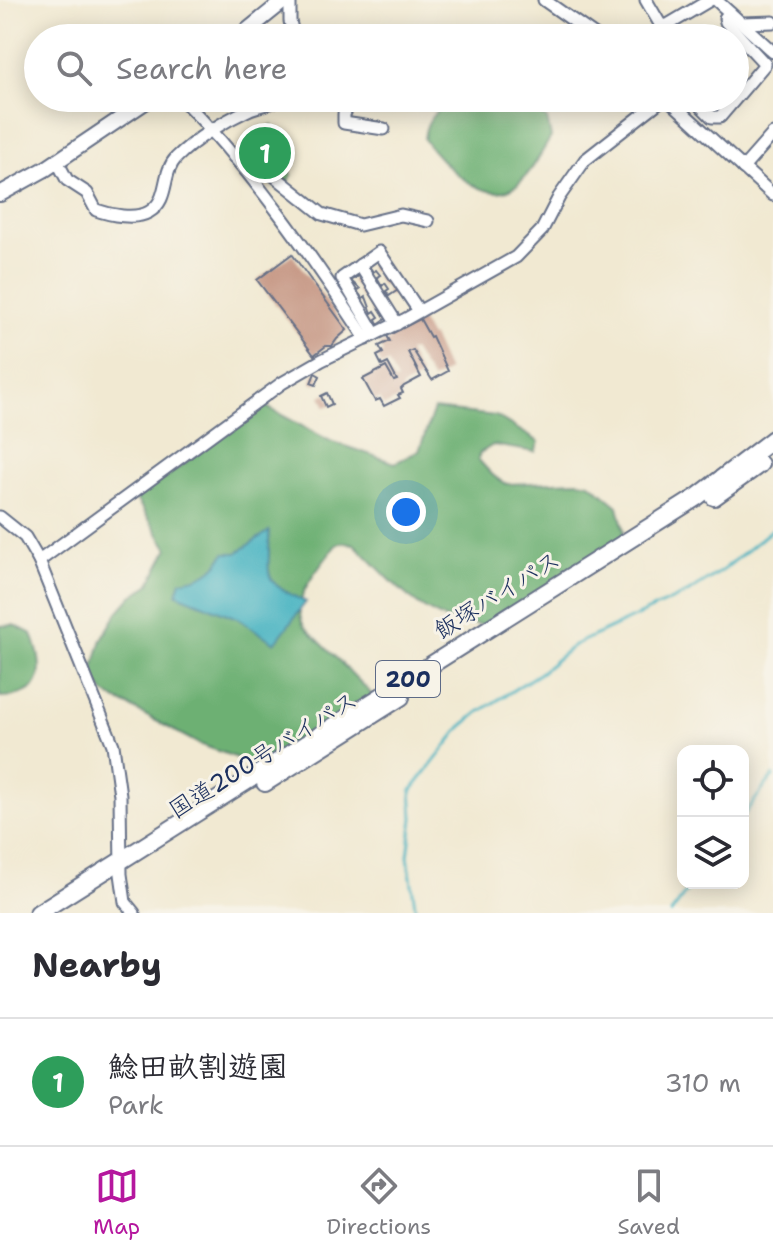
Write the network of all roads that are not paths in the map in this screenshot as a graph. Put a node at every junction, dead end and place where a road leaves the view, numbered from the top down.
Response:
1 (287, 0) edge
2 (544, 0) edge
3 (646, 0) edge
4 (713, 0) edge
5 (730, 13) junction
6 (773, 22) edge
7 (742, 23) joint
8 (256, 24) edge
9 (291, 24) edge
10 (578, 24) edge
11 (660, 24) edge
12 (670, 24) edge
13 (727, 24) edge
14 (749, 30) edge
15 (749, 50) edge
16 (773, 52) edge
17 (749, 83) edge
18 (130, 112) edge
19 (195, 112) edge
20 (243, 112) edge
21 (345, 112) edge
22 (647, 112) edge
23 (681, 112) edge
24 (707, 112) edge
25 (724, 112) edge
26 (384, 129) dead end
27 (213, 131) junction
28 (773, 134) edge
29 (234, 157) junction
30 (57, 161) junction
31 (743, 168) junction
32 (772, 192) edge
33 (0, 194) edge
34 (428, 221) dead end
35 (360, 265) junction
36 (419, 311) junction
37 (397, 324) junction
38 (371, 337) junction
39 (773, 439) edge
40 (773, 453) edge
41 (0, 517) edge
42 (39, 561) junction
43 (121, 867) junction
44 (38, 913) edge
45 (58, 913) edge
46 (134, 913) edge

1 - 8 main road
1 - 9 street
2 - 10 street
3 - 11 street
4 - 5 street
4 - 12 street
5 - 7 street
5 - 13 street
6 - 7 street
14 - 16 street
15 - 17 street
18 - 30 main road
19 - 27 street
20 - 27 street
21 - 26 street
22 - 36 street
23 - 31 street
24 - 25 street
27 - 29 street
27 - 30 street
28 - 31 street
29 - 34 street
29 - 38 street
30 - 33 main road
31 - 32 street
35 - 36 street
35 - 37 street
35 - 38 street
36 - 37 street
37 - 38 street
38 - 42 street
39 - 43 highway, 飯塚バイパス / 200
40 - 43 highway, 国道200号バイパス / 200
41 - 42 street
42 - 43 street
43 - 44 highway, 飯塚バイパス / 200
43 - 45 highway, 国道200号バイパス / 200
43 - 46 street

